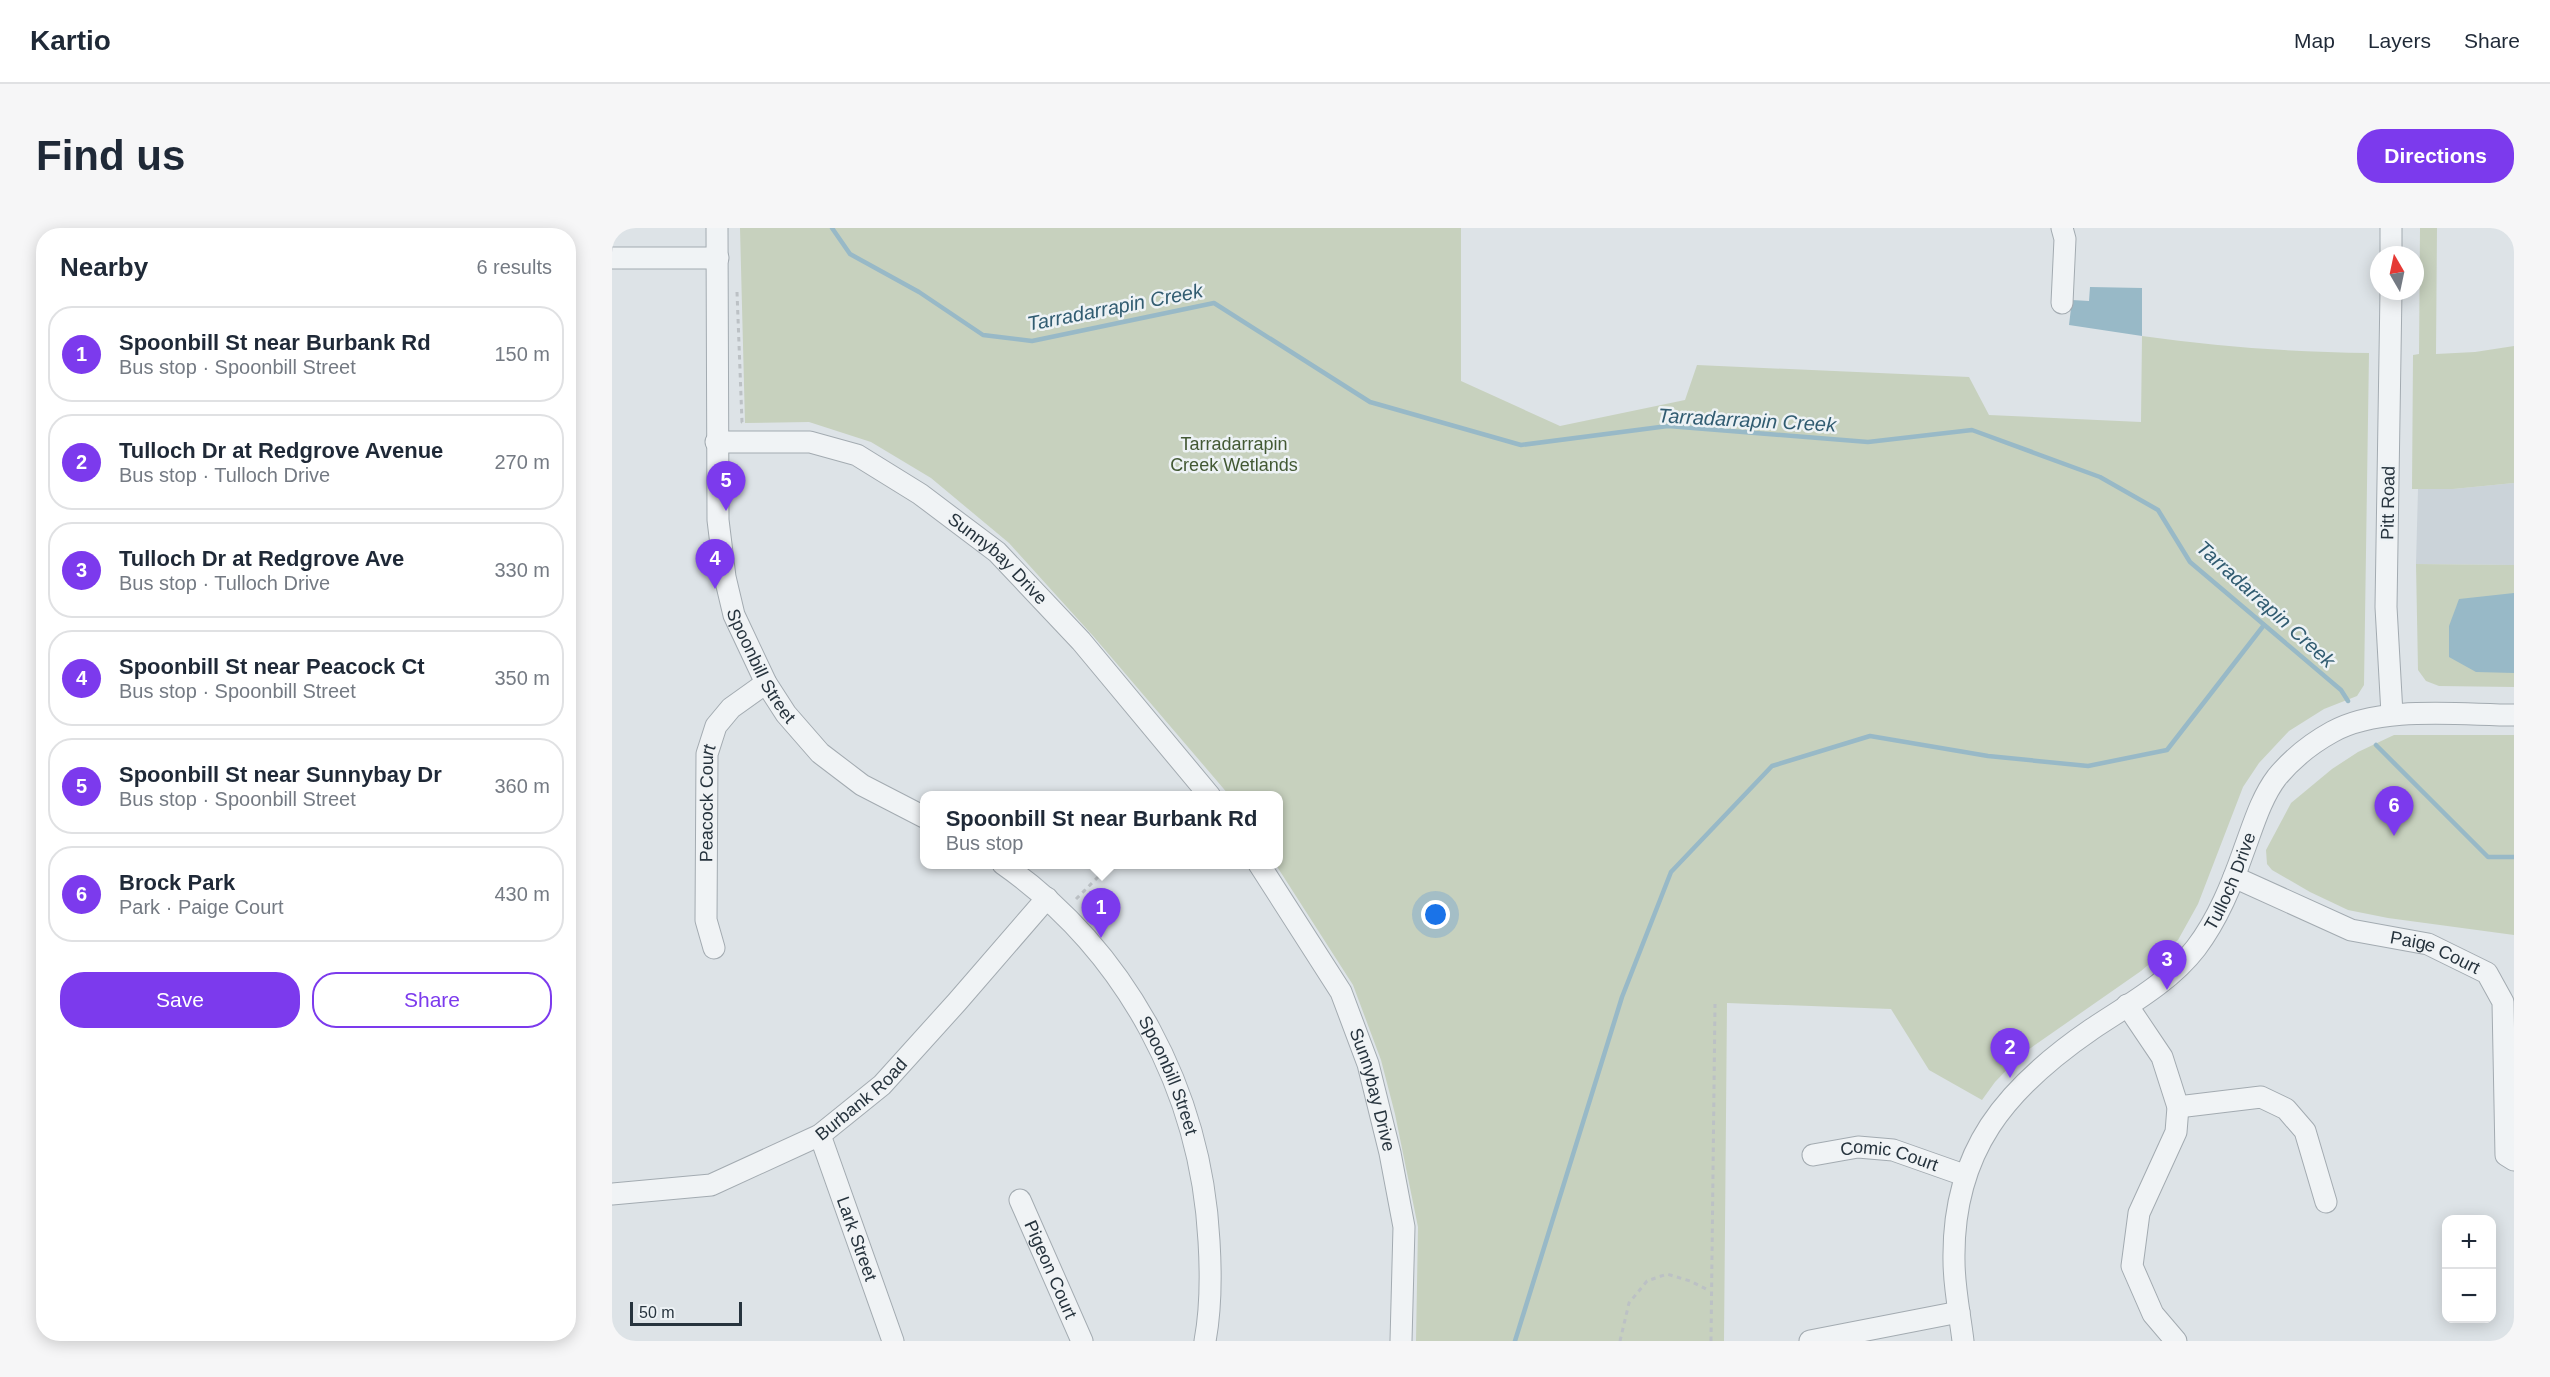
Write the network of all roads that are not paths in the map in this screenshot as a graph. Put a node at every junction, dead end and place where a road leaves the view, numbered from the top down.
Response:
1 (717, 228) edge
2 (2061, 228) edge
3 (2391, 228) edge
4 (2391, 246) edge
5 (612, 258) edge
6 (718, 258) junction
7 (2391, 300) edge
8 (2062, 303) dead end
9 (716, 442) junction
10 (766, 683) junction
11 (2391, 714) junction
12 (2514, 715) edge
13 (1207, 791) edge
14 (920, 815) edge
15 (1009, 869) edge
16 (1262, 869) edge
17 (2234, 877) junction
18 (1047, 898) junction
19 (714, 948) dead end
20 (2127, 1005) junction
21 (2178, 1107) junction
22 (820, 1135) junction
23 (1813, 1155) dead end
24 (2514, 1160) edge
25 (1965, 1175) junction
26 (612, 1194) edge
27 (1020, 1200) dead end
28 (2326, 1202) dead end
29 (1959, 1312) junction
30 (893, 1341) edge
31 (1082, 1341) edge
32 (1205, 1341) edge
33 (1401, 1341) edge
34 (1810, 1341) edge
35 (1964, 1341) edge
36 (2176, 1341) edge

1 - 6 street, Spoonbill Street
2 - 8 street
3 - 4 street
5 - 6 street
6 - 9 street, Spoonbill Street
7 - 11 street, Pitt Road
9 - 10 street, Spoonbill Street
9 - 13 street, Sunnybay Drive
10 - 14 street, Spoonbill Street
10 - 19 street, Peacock Court
11 - 12 street, Tulloch Drive
11 - 17 street, Tulloch Drive
15 - 18 street, Spoonbill Street
16 - 33 street, Sunnybay Drive
17 - 20 street, Tulloch Drive
17 - 24 street, Paige Court
18 - 22 street, Burbank Road
18 - 32 street, Spoonbill Street
20 - 21 street
20 - 25 street, Tulloch Drive
21 - 28 street
21 - 36 street
22 - 26 street, Burbank Road
22 - 30 street, Lark Street
23 - 25 street, Comic Court
25 - 29 street, Tulloch Drive
27 - 31 street, Pigeon Court
29 - 34 street
29 - 35 street, Tulloch Drive

